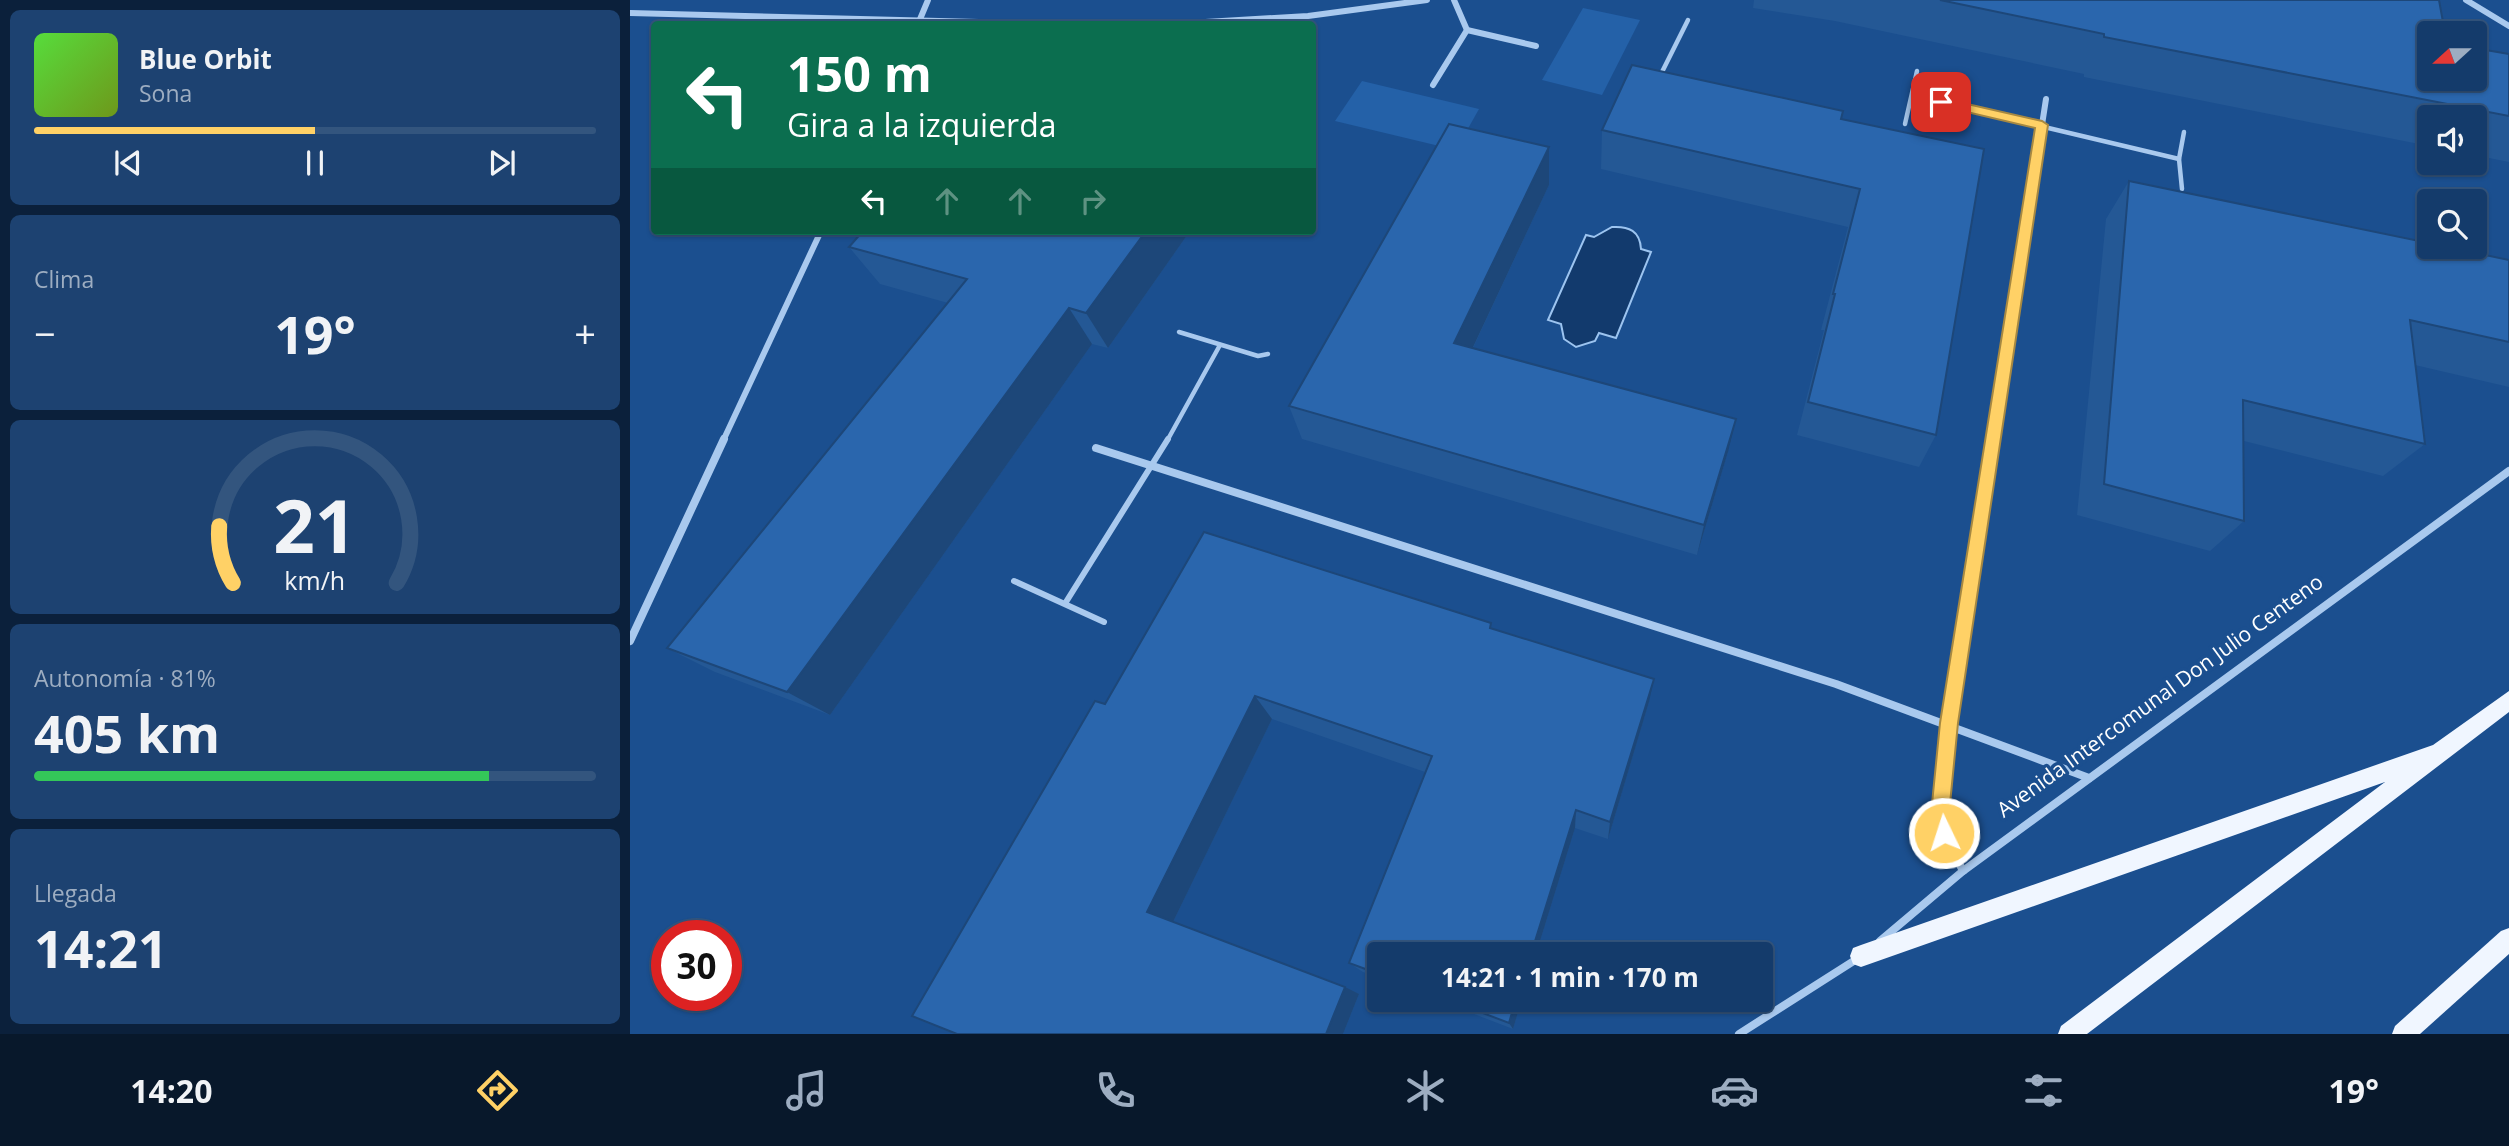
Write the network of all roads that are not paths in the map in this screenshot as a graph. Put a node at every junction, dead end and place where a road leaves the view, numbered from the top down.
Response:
1 (928, 0) edge
2 (1427, 0) edge
3 (1454, 0) edge
4 (2466, 0) edge
5 (630, 13) edge
6 (1688, 20) dead end
7 (887, 21) edge
8 (919, 21) edge
9 (1223, 21) edge
10 (2509, 26) edge
11 (1467, 30) junction
12 (1536, 46) dead end
13 (1917, 71) dead end
14 (1662, 72) edge
15 (1433, 85) dead end
16 (1913, 96) junction
17 (2046, 99) dead end
18 (1905, 124) dead end
19 (2042, 125) junction
20 (2184, 132) dead end
21 (2179, 159) junction
22 (2182, 189) edge
23 (819, 235) edge
24 (1179, 332) dead end
25 (1220, 345) junction
26 (1268, 354) dead end
27 (1096, 449) dead end
28 (1153, 467) junction
29 (2509, 471) edge
30 (1014, 581) dead end
31 (1066, 602) junction
32 (1104, 622) dead end
33 (630, 641) edge
34 (2509, 700) edge
35 (1949, 723) junction
36 (2442, 752) junction
37 (2090, 778) junction
38 (1963, 872) junction
39 (2509, 939) edge
40 (1861, 956) junction
41 (1739, 1034) edge
42 (2068, 1034) edge
43 (2403, 1034) edge

1 - 8 street
2 - 9 street
3 - 11 street
4 - 10 street
5 - 7 street
6 - 14 lane
11 - 12 street
11 - 15 street
13 - 16 lane
16 - 18 lane
16 - 19 lane
17 - 19 street
19 - 21 lane
19 - 35 street
20 - 21 lane
21 - 22 lane
23 - 33 street
24 - 25 lane
25 - 26 lane
25 - 28 lane
27 - 28 street
28 - 31 lane
28 - 35 street
29 - 37 street, Avenida Intercomunal Don Julio Centeno
30 - 31 lane
31 - 32 lane
34 - 36 main road
35 - 37 street
35 - 38 street
36 - 40 main road
36 - 42 main road
37 - 38 street, Avenida Intercomunal Don Julio Centeno
38 - 40 street, Avenida Intercomunal Don Julio Centeno
39 - 43 main road
40 - 41 street, Avenida Intercomunal Don Julio Centeno

